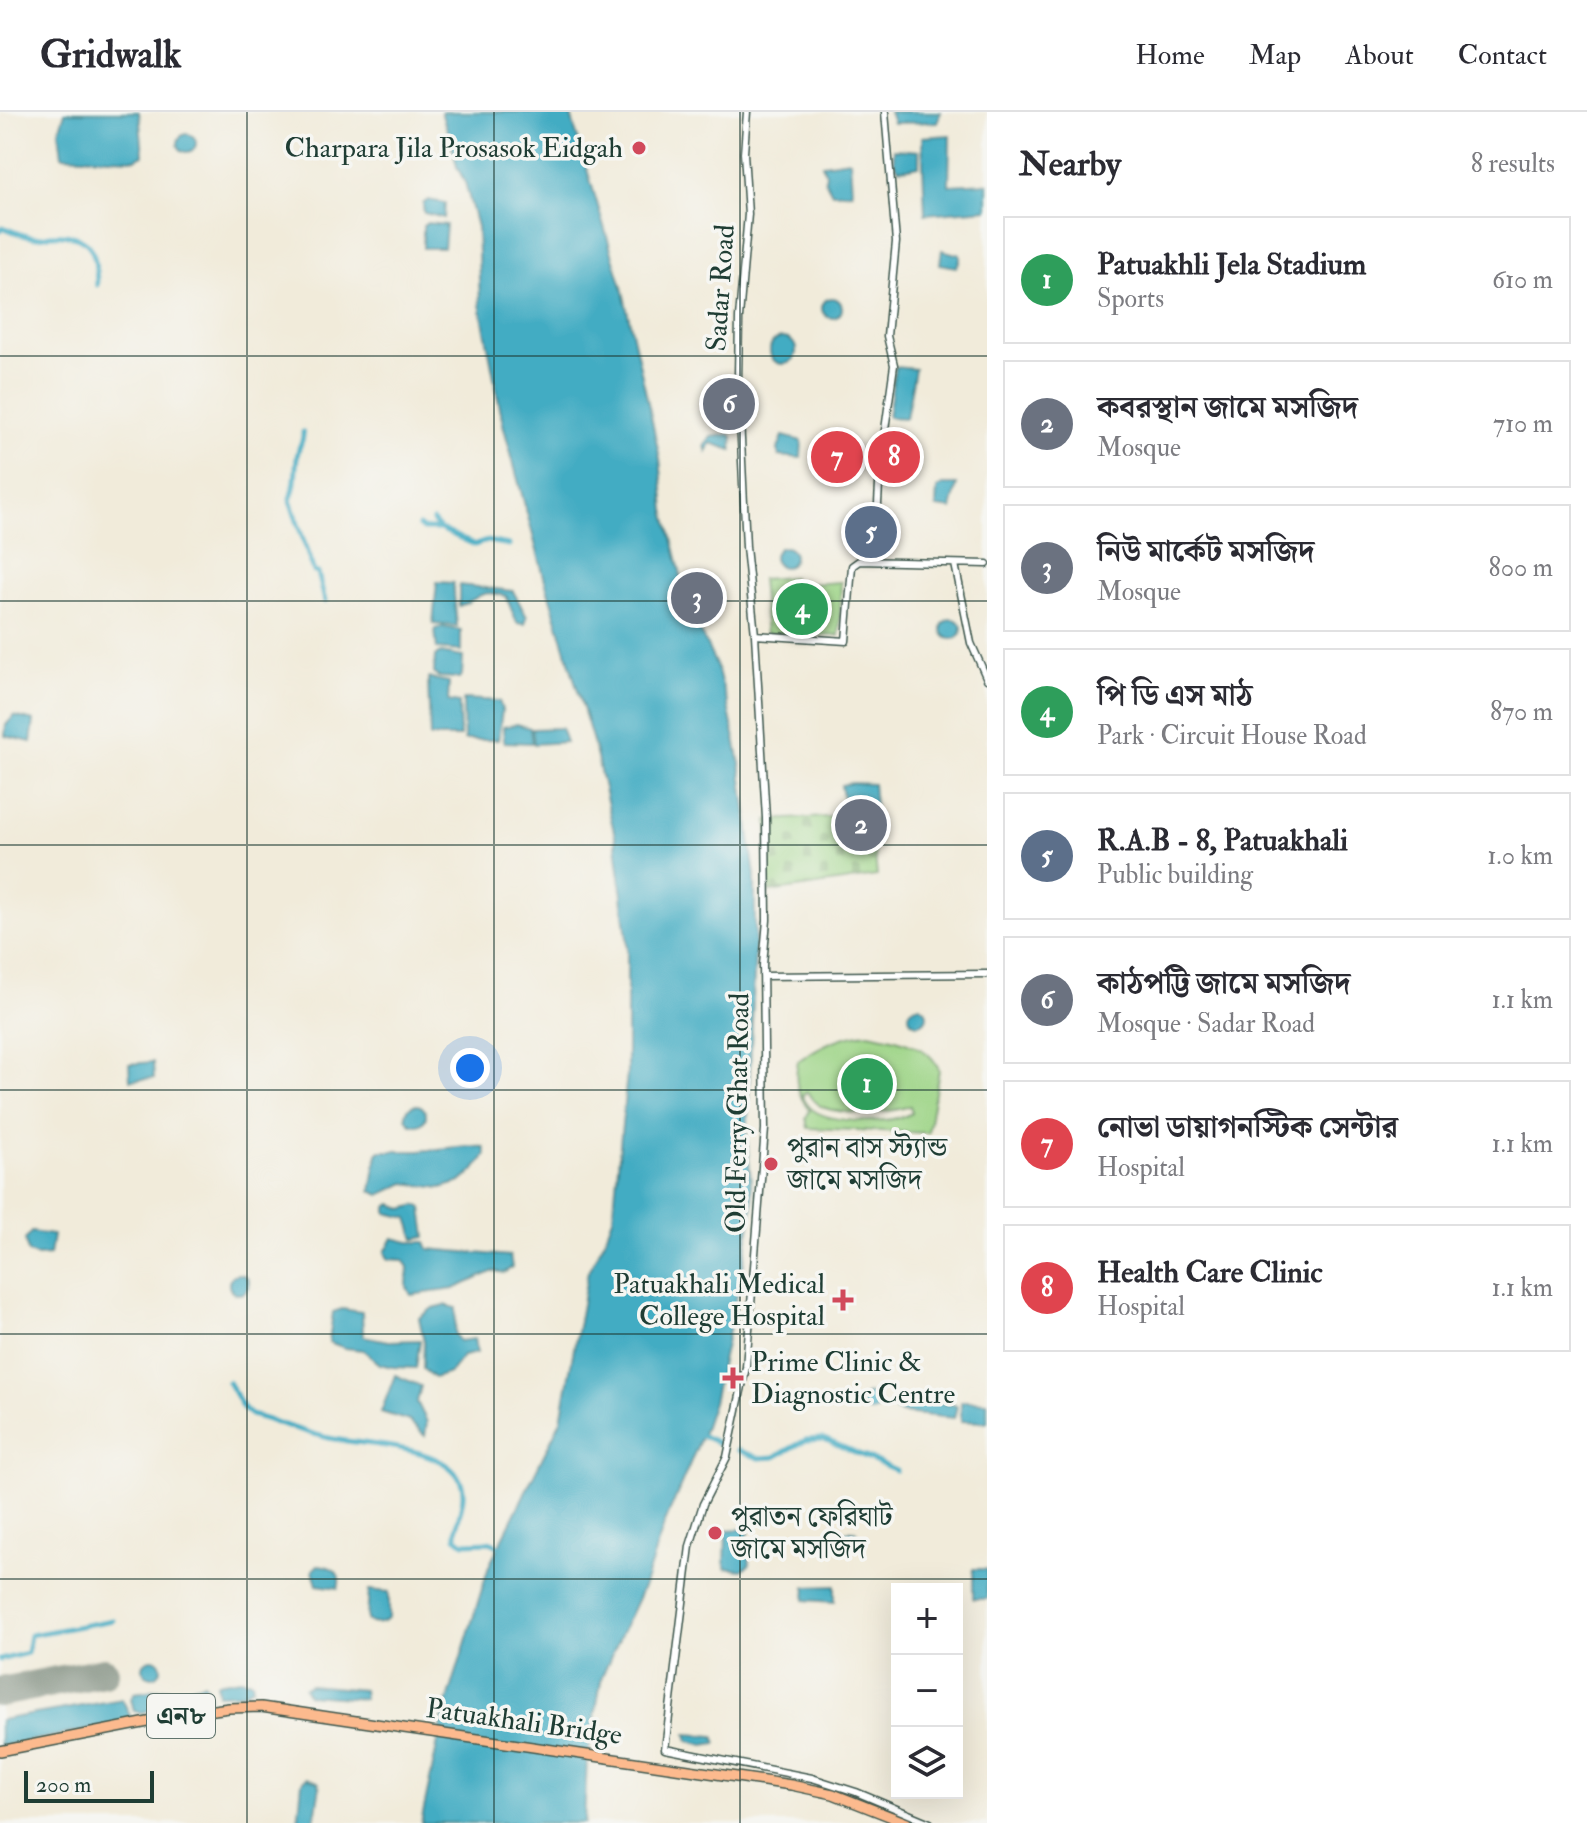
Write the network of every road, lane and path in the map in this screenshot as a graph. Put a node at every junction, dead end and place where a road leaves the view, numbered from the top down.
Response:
1 (747, 112) edge
2 (885, 112) edge
3 (875, 560) junction
4 (955, 564) junction
5 (987, 564) edge
6 (753, 611) joint
7 (755, 635) junction
8 (987, 679) edge
9 (987, 974) edge
10 (763, 976) junction
11 (0, 1751) edge
12 (907, 1823) edge
13 (930, 1823) edge

1 - 6 street, Sadar Road
2 - 3 street
3 - 4 street
3 - 7 street
4 - 5 street
4 - 8 street
6 - 7 street, Old Ferry Ghat Road
7 - 10 street, Old Ferry Ghat Road
9 - 10 street
10 - 13 street, Old Ferry Ghat Road
11 - 12 highway, Patuakhali Bridge / এন৮

